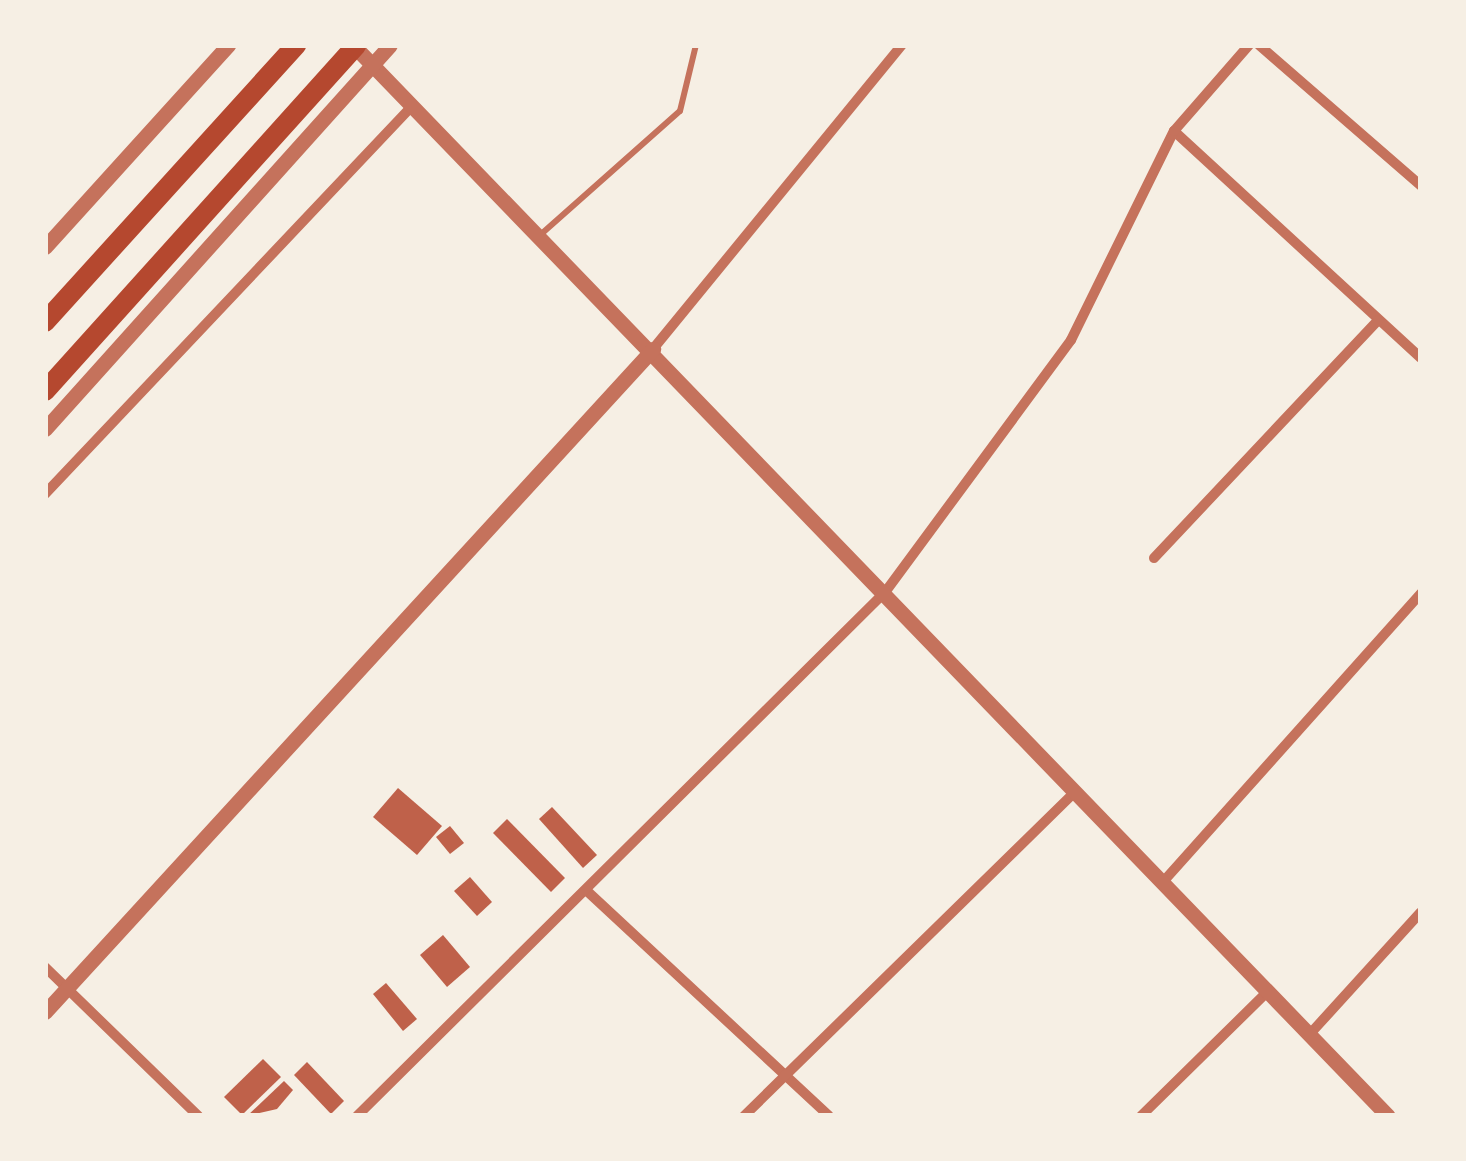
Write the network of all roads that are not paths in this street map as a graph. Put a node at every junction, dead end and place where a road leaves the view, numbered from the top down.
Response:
1 (228, 45) edge
2 (296, 45) edge
3 (354, 45) edge
4 (390, 45) edge
5 (696, 45) edge
6 (902, 45) edge
7 (1249, 45) edge
8 (1259, 45) edge
9 (372, 65) junction
10 (412, 106) junction
11 (1174, 131) junction
12 (1421, 186) edge
13 (538, 236) junction
14 (45, 247) edge
15 (1378, 320) junction
16 (45, 322) edge
17 (652, 349) junction
18 (1421, 358) edge
19 (45, 391) edge
20 (45, 429) edge
21 (45, 494) edge
22 (1154, 558) dead end
23 (886, 591) junction
24 (1421, 593) edge
25 (1074, 793) junction
26 (1162, 883) junction
27 (587, 890) junction
28 (1421, 912) edge
29 (45, 967) edge
30 (69, 991) junction
31 (1266, 992) junction
32 (45, 1012) edge
33 (1309, 1035) junction
34 (786, 1076) junction
35 (1385, 1115) edge
36 (198, 1116) edge
37 (356, 1116) edge
38 (744, 1116) edge
39 (829, 1116) edge
40 (1141, 1116) edge

1 - 14 street
2 - 16 highway
3 - 9 street
3 - 19 highway
4 - 9 street
5 - 13 lane
6 - 17 street
7 - 11 street
8 - 12 street
9 - 10 street
9 - 20 street
10 - 13 street
10 - 21 street
11 - 15 street
11 - 23 street
13 - 17 street
15 - 18 street
15 - 22 street
17 - 23 street
17 - 30 street
23 - 25 street
23 - 27 street
24 - 26 street
25 - 26 street
25 - 34 street
26 - 31 street
27 - 34 street
27 - 37 street
28 - 33 street
29 - 30 street
30 - 32 street
30 - 36 street
31 - 33 street
31 - 40 street
33 - 35 street
34 - 38 street
34 - 39 street

